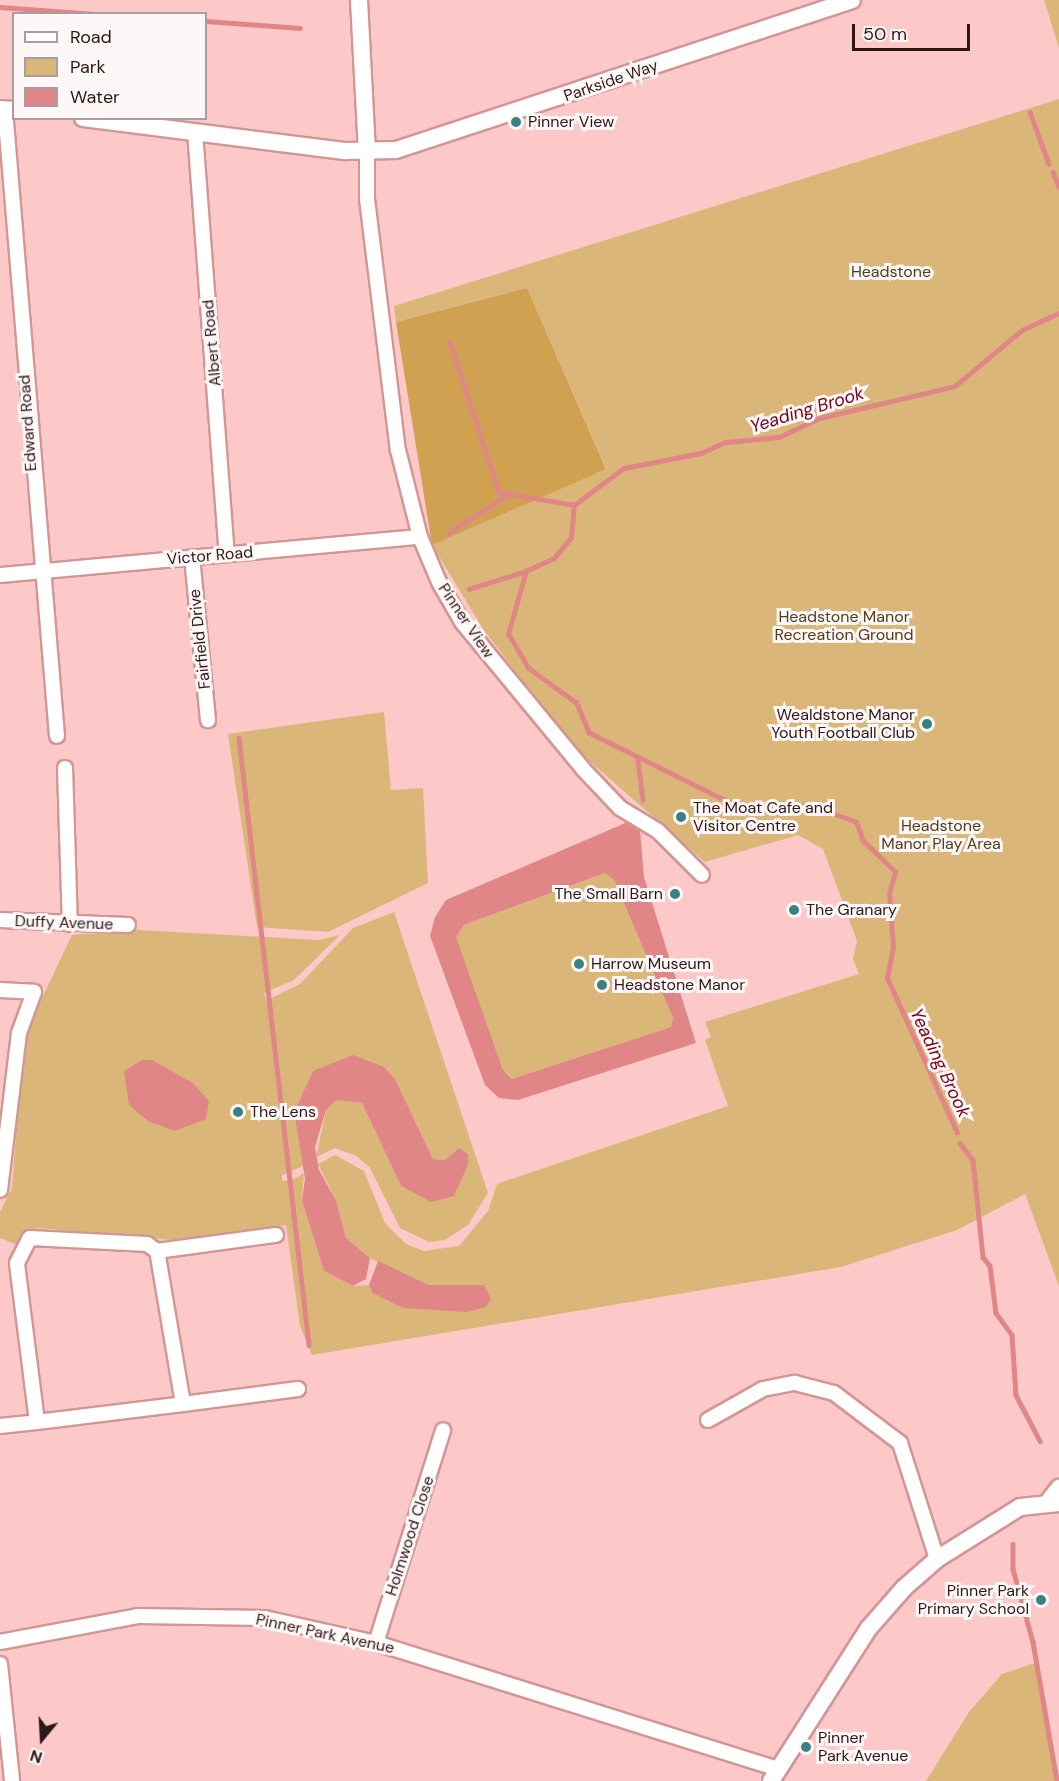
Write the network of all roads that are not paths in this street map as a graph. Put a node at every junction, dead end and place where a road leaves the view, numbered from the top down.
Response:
1 (358, 0) edge
2 (852, 0) edge
3 (6, 109) edge
4 (99, 120) edge
5 (195, 132) junction
6 (367, 151) junction
7 (420, 537) junction
8 (227, 554) junction
9 (192, 557) junction
10 (41, 571) junction
11 (0, 575) edge
12 (208, 720) dead end
13 (57, 736) dead end
14 (65, 768) dead end
15 (702, 875) dead end
16 (0, 920) edge
17 (70, 924) junction
18 (128, 925) dead end
19 (0, 990) edge
20 (0, 1190) edge
21 (276, 1235) dead end
22 (157, 1251) junction
23 (298, 1389) dead end
24 (183, 1404) junction
25 (708, 1420) dead end
26 (37, 1422) junction
27 (0, 1426) edge
28 (443, 1430) dead end
29 (1059, 1488) edge
30 (1054, 1502) edge
31 (937, 1559) junction
32 (0, 1642) edge
33 (376, 1643) junction
34 (0, 1664) edge
35 (775, 1775) edge
36 (12, 1781) edge

1 - 6 street, Pinner View
2 - 6 street, Parkside Way
3 - 10 street, Edward Road
4 - 5 street, Parkside Way
5 - 6 street, Parkside Way
5 - 8 street, Albert Road
6 - 7 street, Pinner View
7 - 8 street, Victor Road
7 - 15 street, Pinner View
8 - 9 street, Victor Road
9 - 10 street, Victor Road
9 - 12 street, Fairfield Drive
10 - 11 street, Victor Road
10 - 13 street, Edward Road
14 - 17 street
16 - 17 street, Duffy Avenue
17 - 18 street, Duffy Avenue
19 - 20 street
21 - 22 street
22 - 24 street
22 - 26 street
23 - 24 street
24 - 26 street
25 - 31 street
26 - 27 street
28 - 33 street, Holmwood Close
29 - 30 street
30 - 31 street
31 - 35 street
32 - 33 street, Pinner Park Avenue
33 - 35 street, Pinner Park Avenue
34 - 36 street

